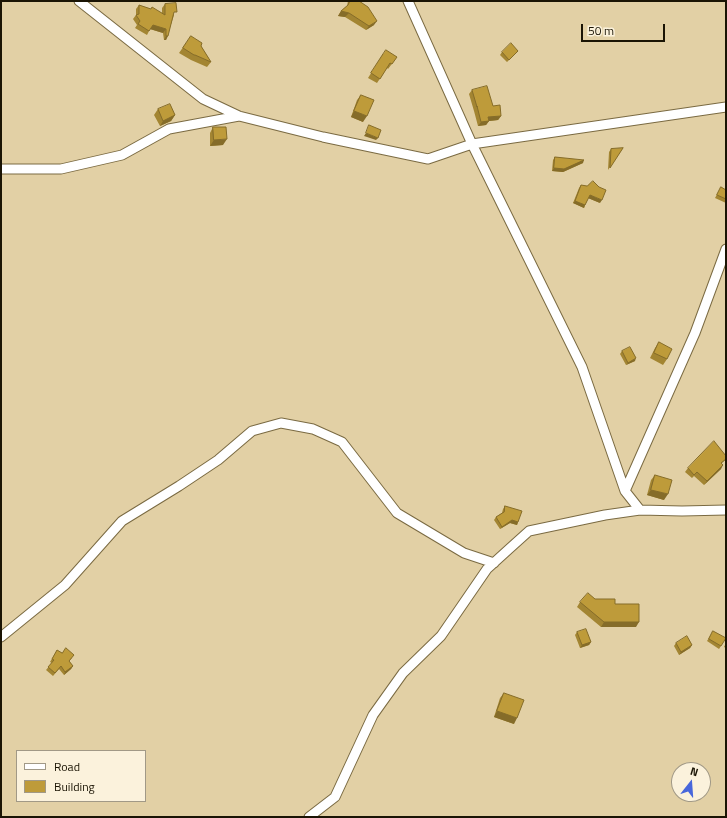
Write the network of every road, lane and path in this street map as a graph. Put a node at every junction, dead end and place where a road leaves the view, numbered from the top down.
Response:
1 (79, 1) edge
2 (408, 1) edge
3 (726, 106) edge
4 (239, 116) junction
5 (472, 144) junction
6 (1, 169) edge
7 (726, 249) edge
8 (625, 491) junction
9 (640, 510) junction
10 (726, 510) edge
11 (494, 563) junction
12 (1, 636) edge
13 (310, 817) edge

1 - 4 street
2 - 5 street
3 - 5 street
4 - 5 street
4 - 6 street
5 - 8 street
7 - 8 street
8 - 9 street
9 - 10 street
9 - 11 street
11 - 12 street
11 - 13 street

